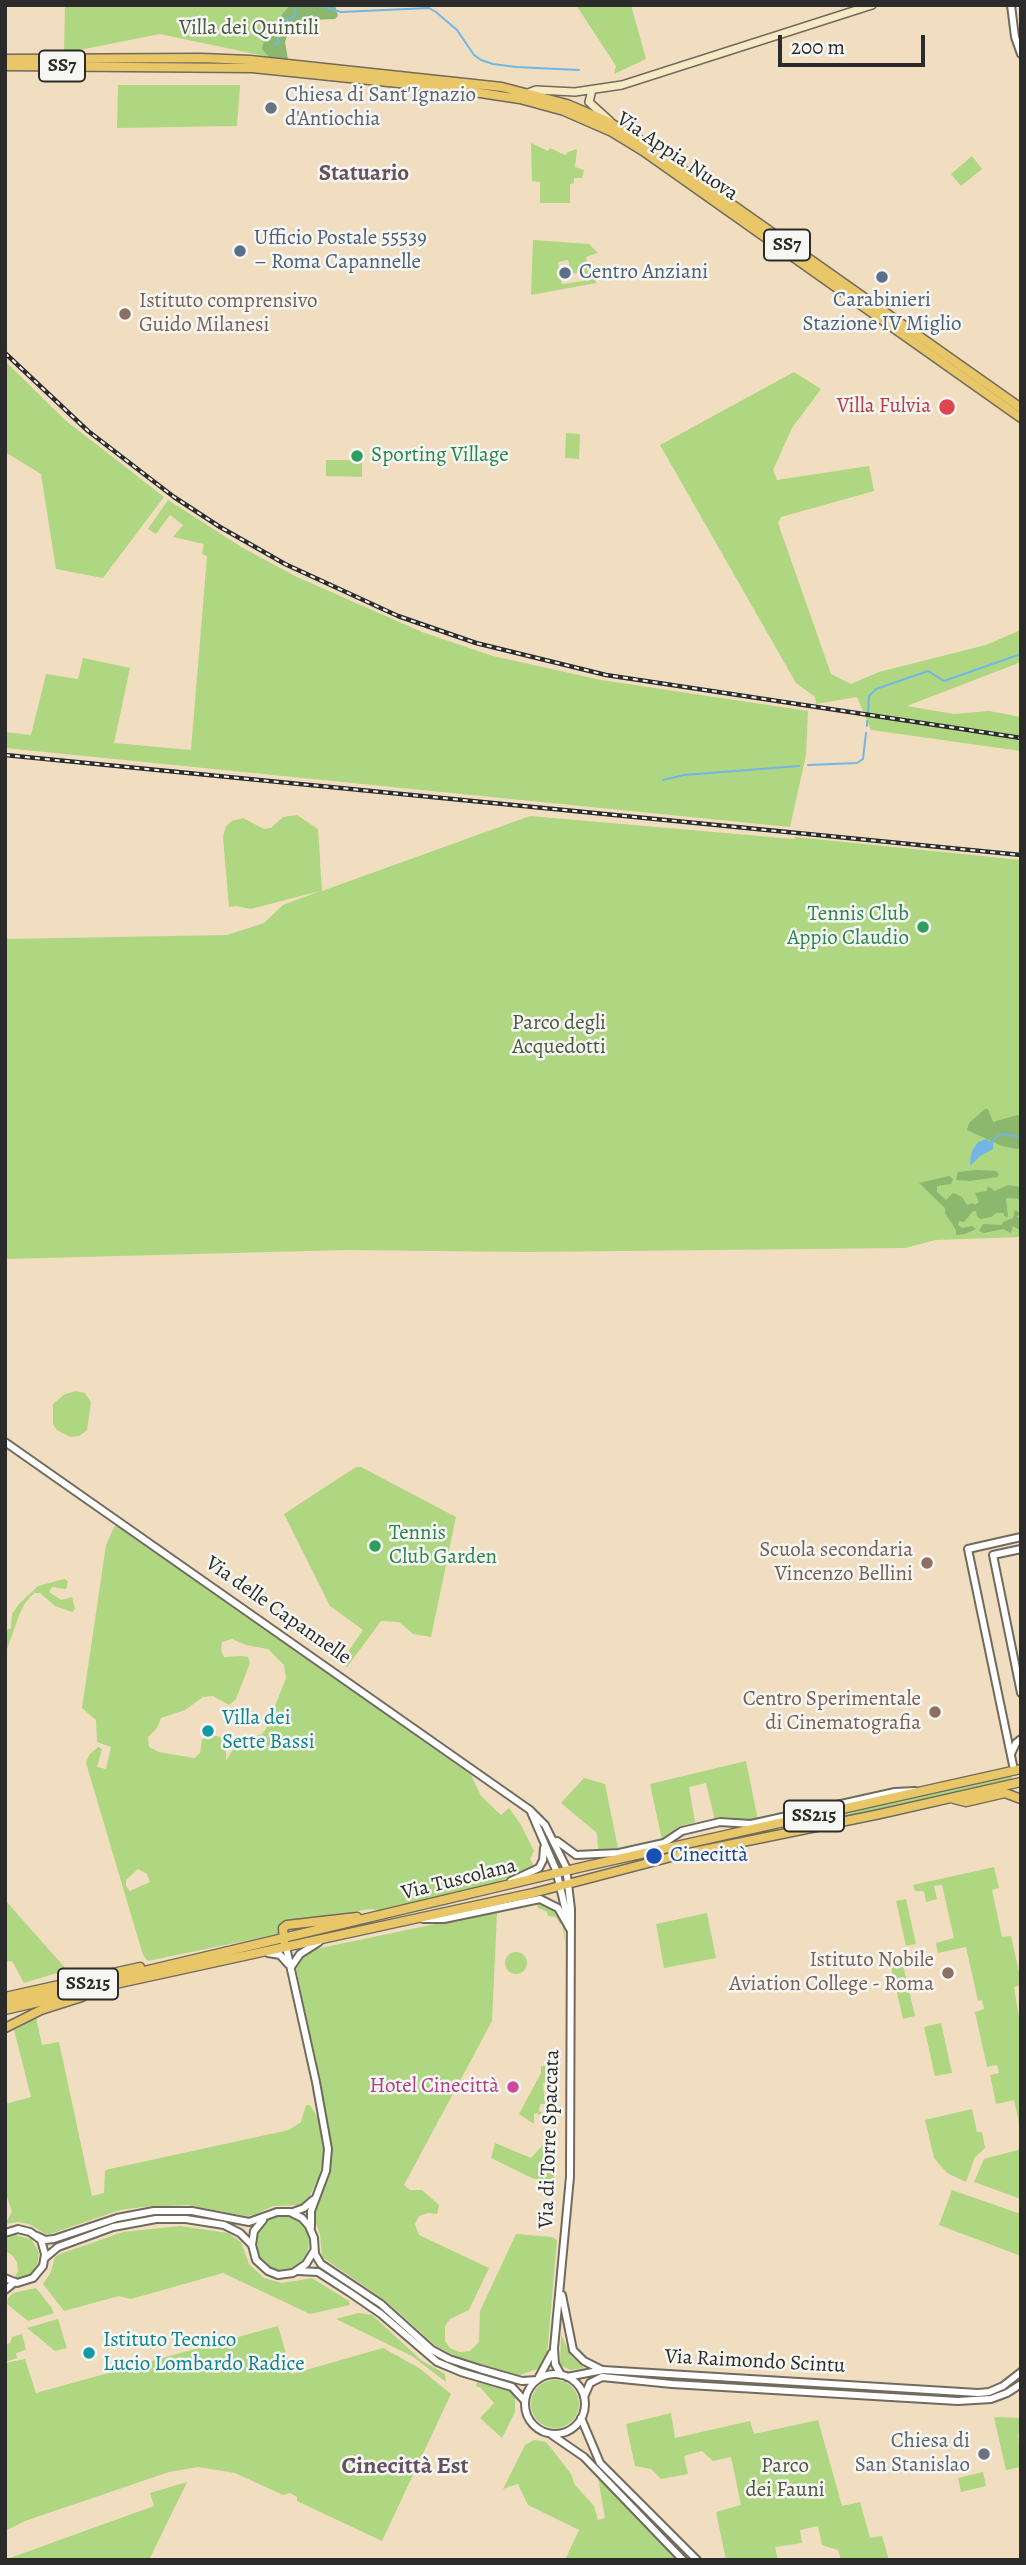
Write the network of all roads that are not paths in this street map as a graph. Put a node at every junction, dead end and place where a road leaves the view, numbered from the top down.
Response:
1 (872, 5) edge
2 (1011, 5) edge
3 (1021, 54) edge
4 (5, 59) edge
5 (5, 66) edge
6 (592, 90) junction
7 (523, 96) junction
8 (616, 126) junction
9 (1021, 408) edge
10 (1021, 418) edge
11 (5, 1442) edge
12 (1021, 1537) edge
13 (1021, 1549) edge
14 (1021, 1693) edge
15 (1006, 1733) junction
16 (1021, 1737) edge
17 (1011, 1755) junction
18 (1018, 1769) edge
19 (1019, 1782) edge
20 (920, 1791) junction
21 (1021, 1797) edge
22 (948, 1799) junction
23 (530, 1810) junction
24 (545, 1825) junction
25 (544, 1842) junction
26 (567, 1871) junction
27 (557, 1873) junction
28 (567, 1886) junction
29 (493, 1889) junction
30 (415, 1919) junction
31 (570, 1931) junction
32 (324, 1939) junction
33 (285, 1942) junction
34 (261, 1952) junction
35 (171, 1964) junction
36 (290, 1969) junction
37 (162, 1975) junction
38 (5, 1997) edge
39 (5, 2004) edge
40 (5, 2010) edge
41 (5, 2028) edge
42 (314, 2199) junction
43 (290, 2212) junction
44 (264, 2218) junction
45 (312, 2232) junction
46 (5, 2233) edge
47 (37, 2236) junction
48 (252, 2245) junction
49 (314, 2249) junction
50 (45, 2258) junction
51 (298, 2271) junction
52 (5, 2278) edge
53 (15, 2282) junction
54 (560, 2283) junction
55 (5, 2290) edge
56 (554, 2348) junction
57 (603, 2370) junction
58 (1021, 2372) edge
59 (564, 2376) junction
60 (538, 2380) junction
61 (1021, 2384) edge
62 (584, 2397) junction
63 (525, 2401) junction
64 (581, 2418) junction
65 (550, 2434) junction
66 (683, 2560) edge
67 (696, 2560) edge

1 - 6 main road
2 - 3 street
4 - 7 main road, Via Appia Nuova / SS7
5 - 7 main road, Via Appia Nuova / SS7
6 - 7 main road
6 - 8 main road
7 - 8 main road, Via Appia Nuova / SS7
7 - 10 main road, Via Appia Nuova / SS7
8 - 9 main road, Via Appia Nuova / SS7
11 - 23 street, Via delle Capannelle
12 - 15 street
13 - 14 street
15 - 16 street
15 - 17 street
16 - 17 street
17 - 18 street
18 - 19 main road
18 - 20 main road, Via Tuscolana / SS215
19 - 21 main road
19 - 22 main road, Via Tuscolana / SS215
20 - 24 street, Via Tuscolana
20 - 26 main road, Via Tuscolana / SS215
21 - 22 main road
22 - 28 main road, Via Tuscolana / SS215
23 - 24 street, Via delle Capannelle
23 - 25 street
24 - 26 street, Via delle Capannelle
25 - 27 street
25 - 29 street
26 - 27 main road, Via Tuscolana / SS215
26 - 28 street, Via delle Capannelle
27 - 28 street
27 - 29 main road, Via Tuscolana / SS215
28 - 30 main road, Via Tuscolana / SS215
28 - 31 street, Via di Torre Spaccata
29 - 33 main road, Via Tuscolana / SS215
30 - 31 street, Via Tuscolana
30 - 32 main road, Via Tuscolana / SS215
31 - 54 street, Via di Torre Spaccata
32 - 33 main road, Via Tuscolana / SS215
32 - 36 street
33 - 34 main road, Via Tuscolana / SS215
33 - 35 main road, Via Tuscolana / SS215
33 - 36 street
34 - 36 street
34 - 37 main road, Via Tuscolana / SS215
35 - 38 main road
35 - 39 main road, Via Tuscolana / SS215
36 - 42 street
37 - 40 main road, Via Tuscolana / SS215
37 - 41 main road
42 - 43 street
42 - 45 street
43 - 44 street
43 - 45 street
44 - 47 street
44 - 48 street
45 - 49 street
46 - 47 street
47 - 50 street
48 - 50 street
48 - 51 street
49 - 51 street
49 - 60 street
50 - 53 street
51 - 63 street
52 - 53 street
53 - 55 street
54 - 56 street, Via di Torre Spaccata
54 - 57 street
56 - 59 street, Via di Torre Spaccata
56 - 60 street, Via di Torre Spaccata
57 - 58 street, Via Raimondo Scintu
57 - 59 street, Via Raimondo Scintu
59 - 60 street
59 - 62 street
60 - 63 street
61 - 62 street, Via Raimondo Scintu
62 - 64 street
63 - 65 street
64 - 65 street
64 - 67 street
65 - 66 street

